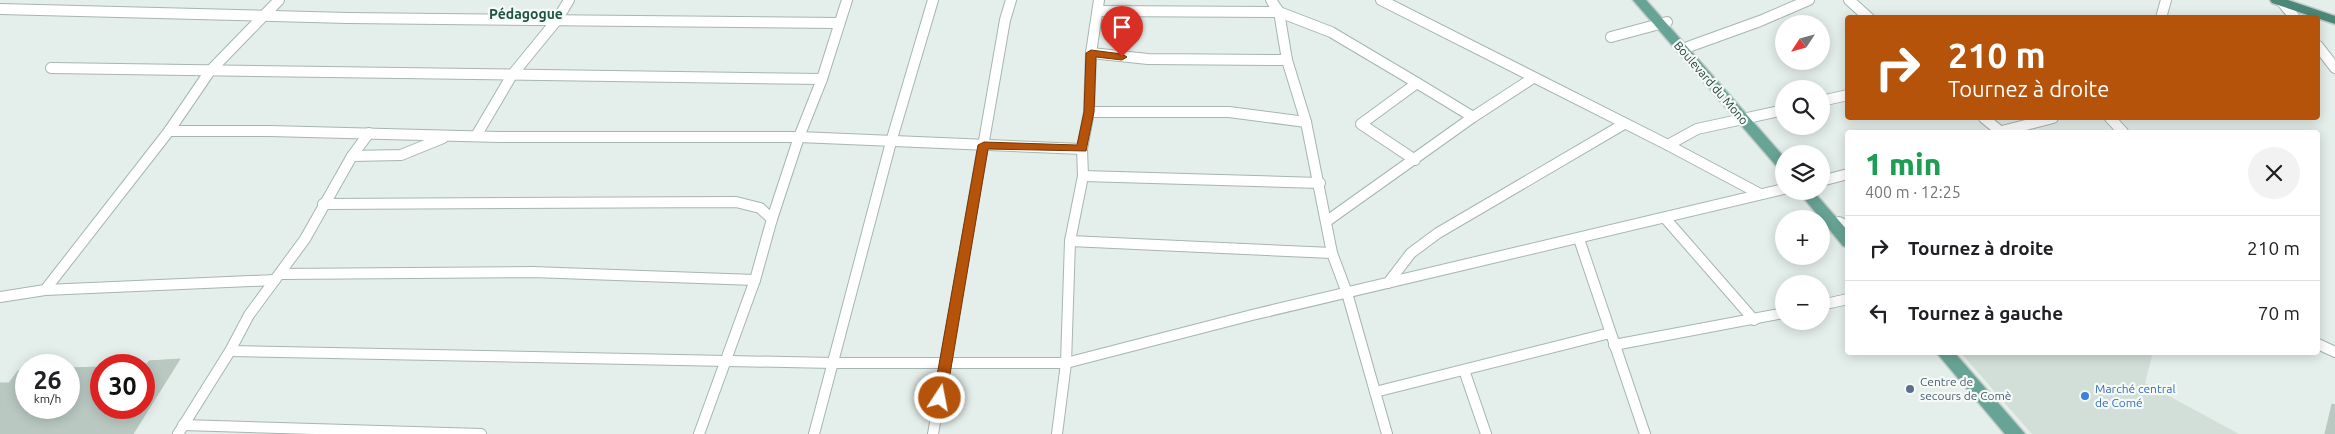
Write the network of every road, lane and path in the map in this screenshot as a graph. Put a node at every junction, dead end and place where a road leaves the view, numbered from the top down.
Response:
1 (279, 0) edge
2 (569, 0) edge
3 (847, 0) edge
4 (933, 0) edge
5 (1011, 0) edge
6 (1100, 0) edge
7 (1271, 0) edge
8 (1381, 0) edge
9 (1639, 0) edge
10 (1647, 0) edge
11 (1809, 0) edge
12 (1849, 0) edge
13 (2166, 0) edge
14 (2279, 1) edge
15 (0, 9) edge
16 (1098, 11) junction
17 (1279, 12) junction
18 (1866, 15) edge
19 (2162, 15) edge
20 (2292, 15) edge
21 (265, 16) junction
22 (557, 20) junction
23 (2335, 20) edge
24 (839, 23) junction
25 (1663, 23) junction
26 (1611, 37) dead end
27 (1688, 47) junction
28 (2320, 51) edge
29 (1091, 53) junction
30 (1286, 60) junction
31 (51, 68) dead end
32 (2335, 68) edge
33 (210, 71) junction
34 (512, 75) junction
35 (1533, 78) junction
36 (822, 79) junction
37 (1417, 83) junction
38 (1845, 96) edge
39 (1830, 100) edge
40 (1089, 112) junction
41 (1775, 112) edge
42 (1473, 117) junction
43 (1747, 119) junction
44 (1986, 120) edge
45 (2045, 120) edge
46 (2112, 120) edge
47 (1306, 122) junction
48 (1624, 124) junction
49 (1998, 130) edge
50 (2008, 130) edge
51 (2121, 130) edge
52 (169, 132) junction
53 (369, 133) junction
54 (448, 136) junction
55 (476, 136) junction
56 (799, 137) junction
57 (891, 142) junction
58 (984, 145) junction
59 (1668, 145) junction
60 (1775, 146) edge
61 (1082, 149) junction
62 (1775, 155) edge
63 (352, 156) junction
64 (1415, 160) junction
65 (1845, 175) edge
66 (1083, 176) junction
67 (1830, 179) edge
68 (1320, 184) junction
69 (1775, 191) edge
70 (1760, 194) junction
71 (1813, 200) edge
72 (1823, 200) edge
73 (323, 204) junction
74 (1665, 218) junction
75 (772, 219) junction
76 (1327, 221) junction
77 (1845, 226) edge
78 (1845, 238) edge
79 (1579, 239) junction
80 (1070, 241) junction
81 (1332, 253) junction
82 (278, 277) junction
83 (755, 280) junction
84 (1388, 283) junction
85 (45, 290) junction
86 (1346, 293) junction
87 (0, 297) edge
88 (1845, 300) edge
89 (1830, 303) edge
90 (1775, 315) edge
91 (1754, 320) junction
92 (1610, 333) junction
93 (1614, 345) junction
94 (2320, 345) edge
95 (230, 351) junction
96 (2335, 352) edge
97 (1947, 355) edge
98 (1958, 355) edge
99 (724, 360) junction
100 (833, 363) junction
101 (946, 363) junction
102 (1066, 363) junction
103 (1464, 370) junction
104 (1375, 392) junction
105 (181, 429) edge
106 (481, 434) edge
107 (699, 434) edge
108 (814, 434) edge
109 (933, 434) edge
110 (1057, 434) edge
111 (1387, 434) edge
112 (1486, 434) edge
113 (1645, 434) edge
114 (2016, 434) edge
115 (2026, 434) edge

1 - 21 street
2 - 22 street
3 - 24 street
4 - 57 street
5 - 58 street
6 - 16 street
7 - 17 street
8 - 35 street
9 - 25 main road, Boulevard du Mono
10 - 25 main road, Boulevard du Mono
11 - 27 street
12 - 18 street
13 - 19 street
14 - 20 street
14 - 23 highway
15 - 21 street
16 - 17 street
16 - 29 street
17 - 30 street
17 - 37 street
21 - 22 street
21 - 33 street
22 - 24 street
22 - 34 street
24 - 36 street
25 - 26 street
25 - 27 main road, Boulevard du Mono
25 - 43 main road, Boulevard du Mono
27 - 43 main road, Boulevard du Mono
28 - 32 street
29 - 30 street
29 - 40 street
30 - 47 street
31 - 33 street
33 - 34 street
33 - 52 street
34 - 36 street
34 - 55 street
35 - 42 street
35 - 48 street
36 - 56 street
37 - 42 street
37 - 64 street
38 - 39 street
40 - 47 street
40 - 61 street
41 - 43 street
42 - 64 street
43 - 59 street
43 - 60 main road, Boulevard du Mono
43 - 62 main road, Boulevard du Mono
44 - 49 street
45 - 50 street
46 - 51 street
47 - 68 street
48 - 59 street
48 - 84 street
52 - 53 street
52 - 85 street
53 - 54 street
53 - 63 street
54 - 55 street
54 - 63 street
55 - 56 street
56 - 57 street
56 - 75 street
57 - 58 street
57 - 100 street
58 - 61 street
58 - 101 street
59 - 70 street
61 - 66 street
63 - 73 street
64 - 76 street
65 - 67 street
66 - 68 street
66 - 80 street
68 - 76 street
69 - 70 street
70 - 74 street
71 - 78 main road
72 - 77 main road
73 - 75 street
73 - 82 street
74 - 79 street
74 - 91 street
75 - 83 street
76 - 81 street
79 - 84 street
79 - 92 street
80 - 81 street
80 - 102 street
81 - 86 street
82 - 83 street
82 - 85 street
82 - 95 street
83 - 99 street
84 - 86 street
85 - 87 street
86 - 102 street
86 - 104 street
88 - 89 street
90 - 91 street
91 - 93 street
92 - 93 street
92 - 103 street
93 - 113 street
94 - 96 street
95 - 99 street
95 - 105 street
97 - 114 main road
98 - 115 main road
99 - 100 street
99 - 107 street
100 - 101 street
100 - 108 street
101 - 102 street
101 - 109 street
102 - 110 street
103 - 104 street
103 - 112 street
104 - 111 street
105 - 106 street

